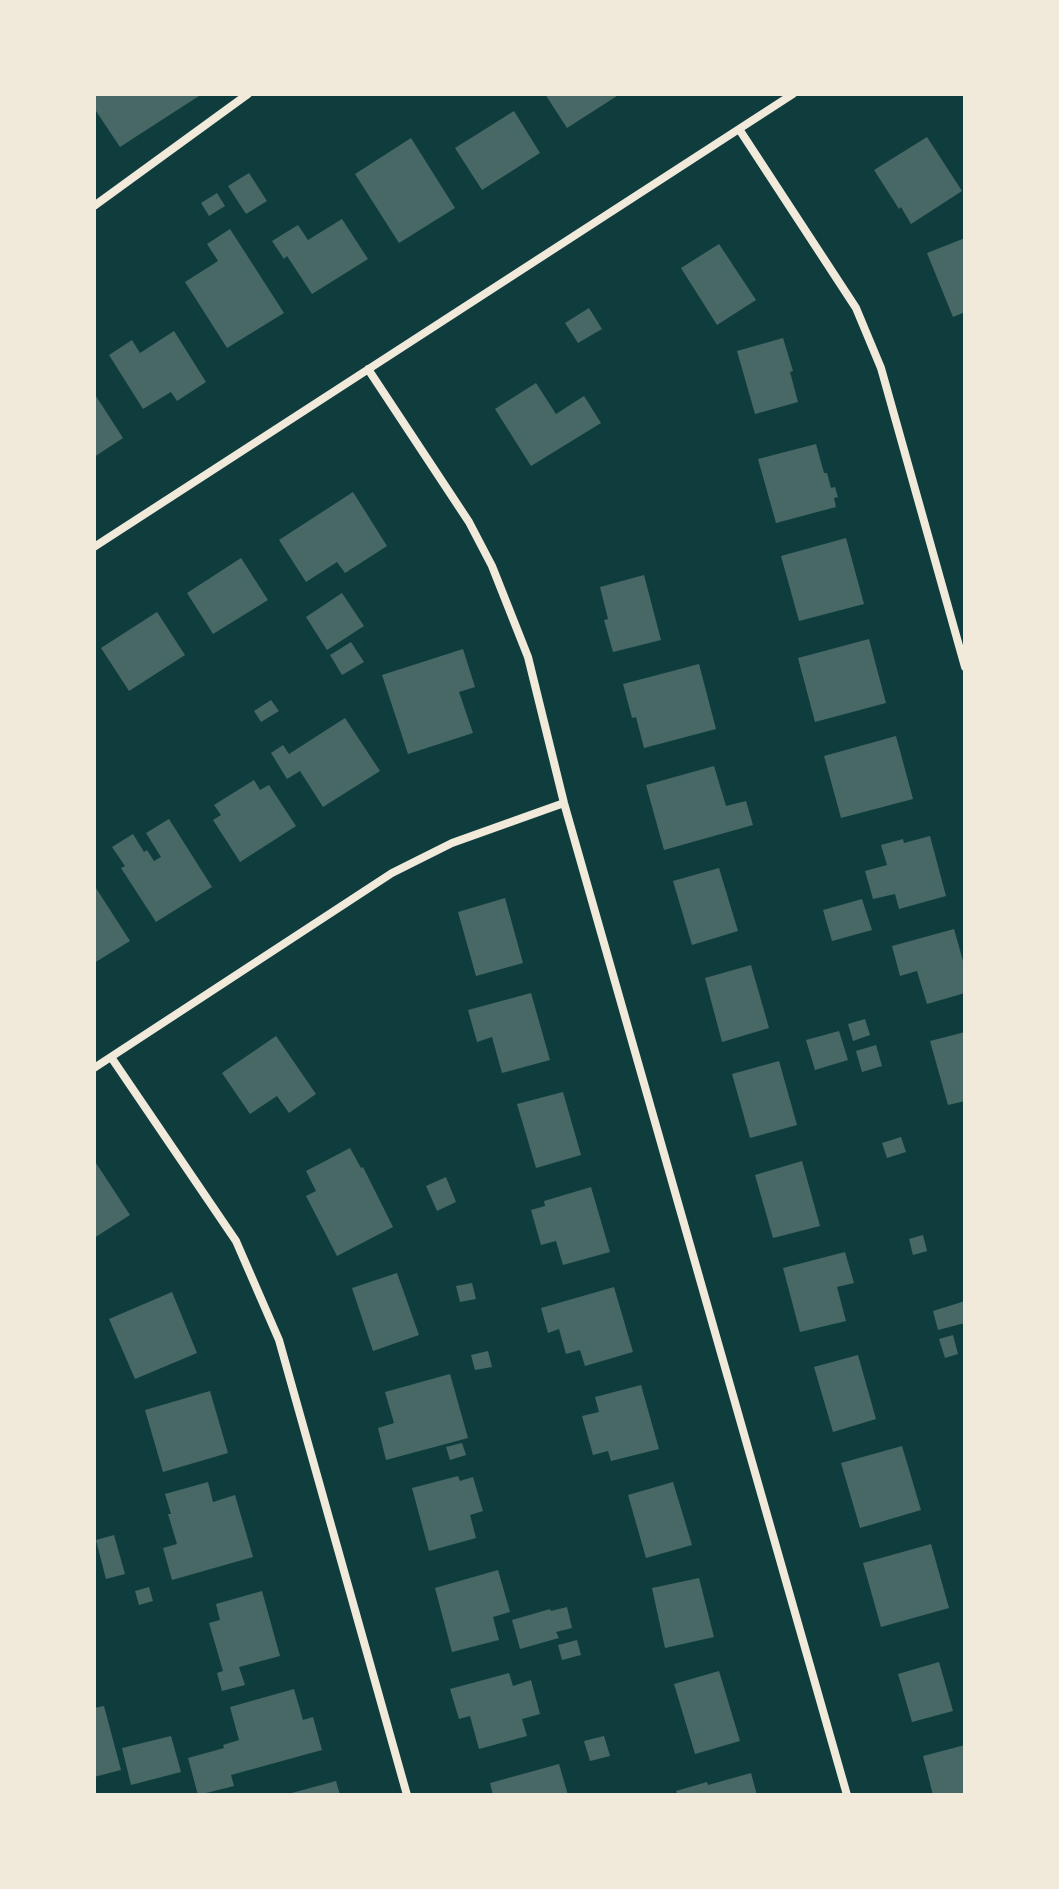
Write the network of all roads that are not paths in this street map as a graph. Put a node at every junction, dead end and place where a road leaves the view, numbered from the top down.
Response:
1 (248, 94) edge
2 (793, 94) edge
3 (739, 129) junction
4 (94, 206) edge
5 (368, 369) junction
6 (94, 547) edge
7 (965, 667) edge
8 (564, 803) junction
9 (111, 1057) junction
10 (94, 1068) edge
11 (407, 1795) edge
12 (847, 1795) edge

1 - 4 street
2 - 3 street
3 - 5 street
3 - 7 street
5 - 6 street
5 - 8 street
8 - 9 street
8 - 12 street
9 - 10 street
9 - 11 street

